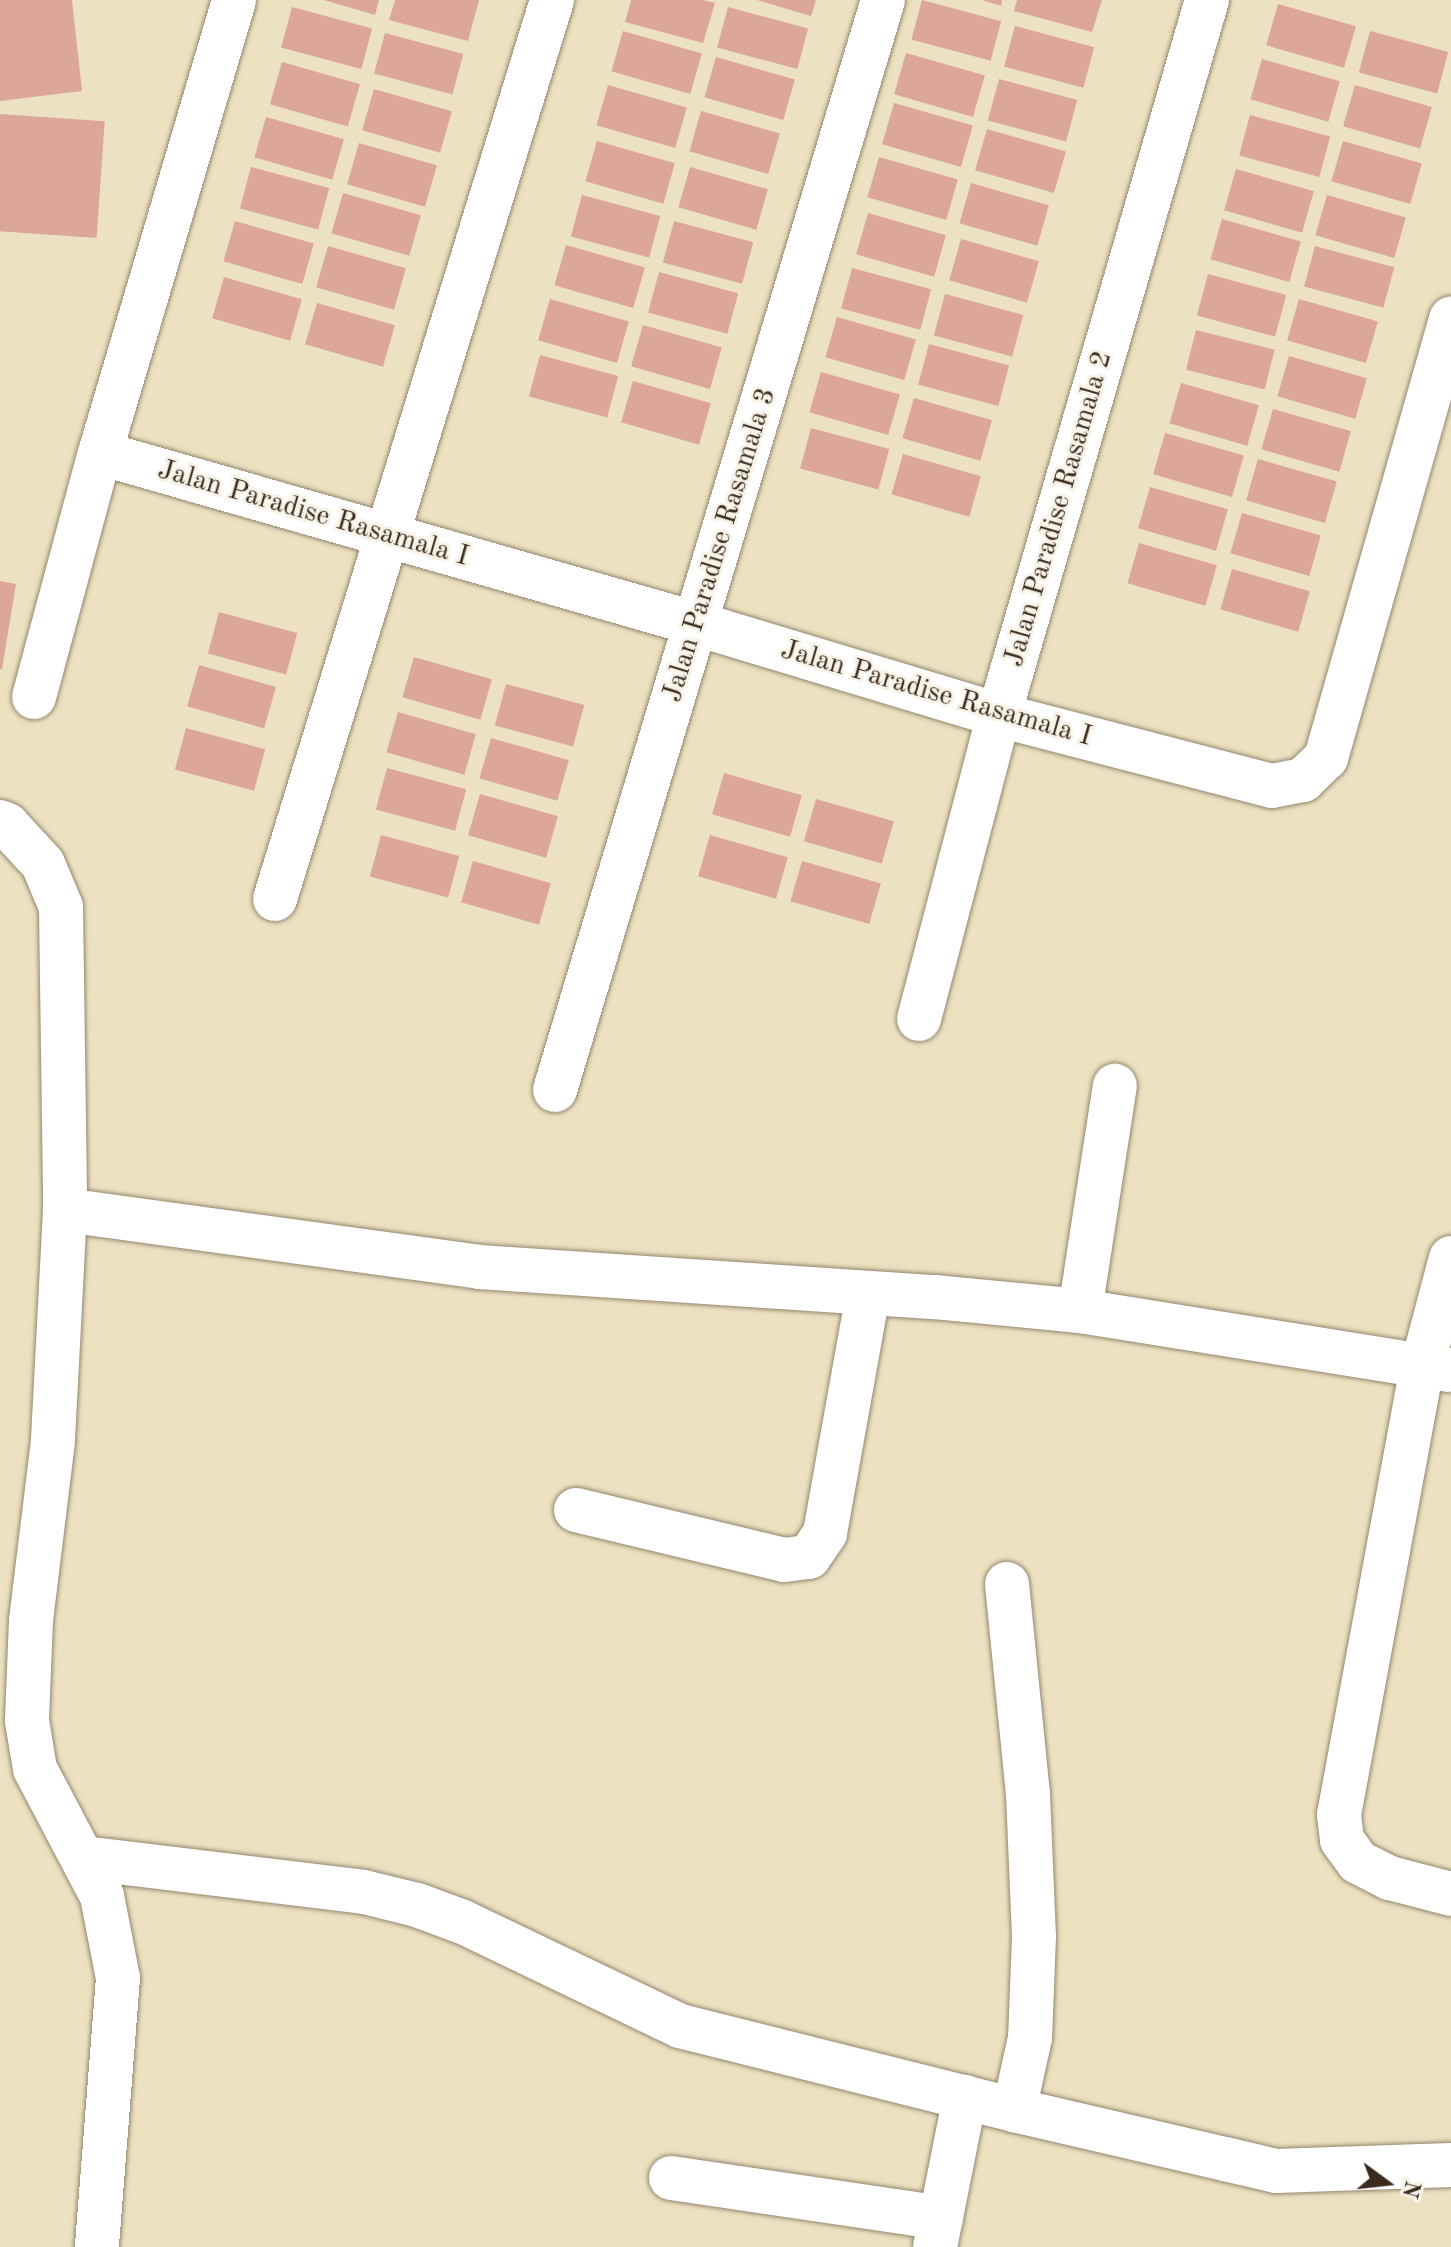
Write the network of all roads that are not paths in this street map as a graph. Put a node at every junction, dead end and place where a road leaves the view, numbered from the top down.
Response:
1 (234, 0) edge
2 (552, 0) edge
3 (883, 0) edge
4 (1207, 0) edge
5 (1451, 318) edge
6 (100, 453) junction
7 (387, 534) junction
8 (697, 624) junction
9 (34, 697) dead end
10 (999, 715) junction
11 (0, 822) edge
12 (275, 899) dead end
13 (919, 1019) dead end
14 (1115, 1086) dead end
15 (555, 1090) dead end
16 (65, 1210) junction
17 (1451, 1258) edge
18 (868, 1294) junction
19 (1080, 1311) junction
20 (1437, 1369) edge
21 (576, 1510) dead end
22 (1007, 1584) dead end
23 (84, 1858) junction
24 (1451, 1894) edge
25 (965, 2097) junction
26 (1014, 2110) junction
27 (1451, 2165) edge
28 (671, 2178) dead end
29 (938, 2232) edge
30 (97, 2247) edge

1 - 6 street
2 - 7 street
3 - 8 street, Jalan Paradise Rasamala 3
4 - 10 street, Jalan Paradise Rasamala 2
5 - 10 street, Jalan Paradise Rasamala I
6 - 7 street, Jalan Paradise Rasamala I
6 - 9 street
7 - 8 street, Jalan Paradise Rasamala I
7 - 12 street
8 - 10 street, Jalan Paradise Rasamala I
8 - 15 street, Jalan Paradise Rasamala 3
10 - 13 street, Jalan Paradise Rasamala 2
11 - 16 street
14 - 19 street
16 - 18 street
16 - 23 street
17 - 20 street
18 - 19 street
18 - 21 street
19 - 20 street
20 - 24 street
22 - 26 street
23 - 25 street
23 - 30 street
25 - 26 street
25 - 29 street
26 - 27 street
28 - 29 street

